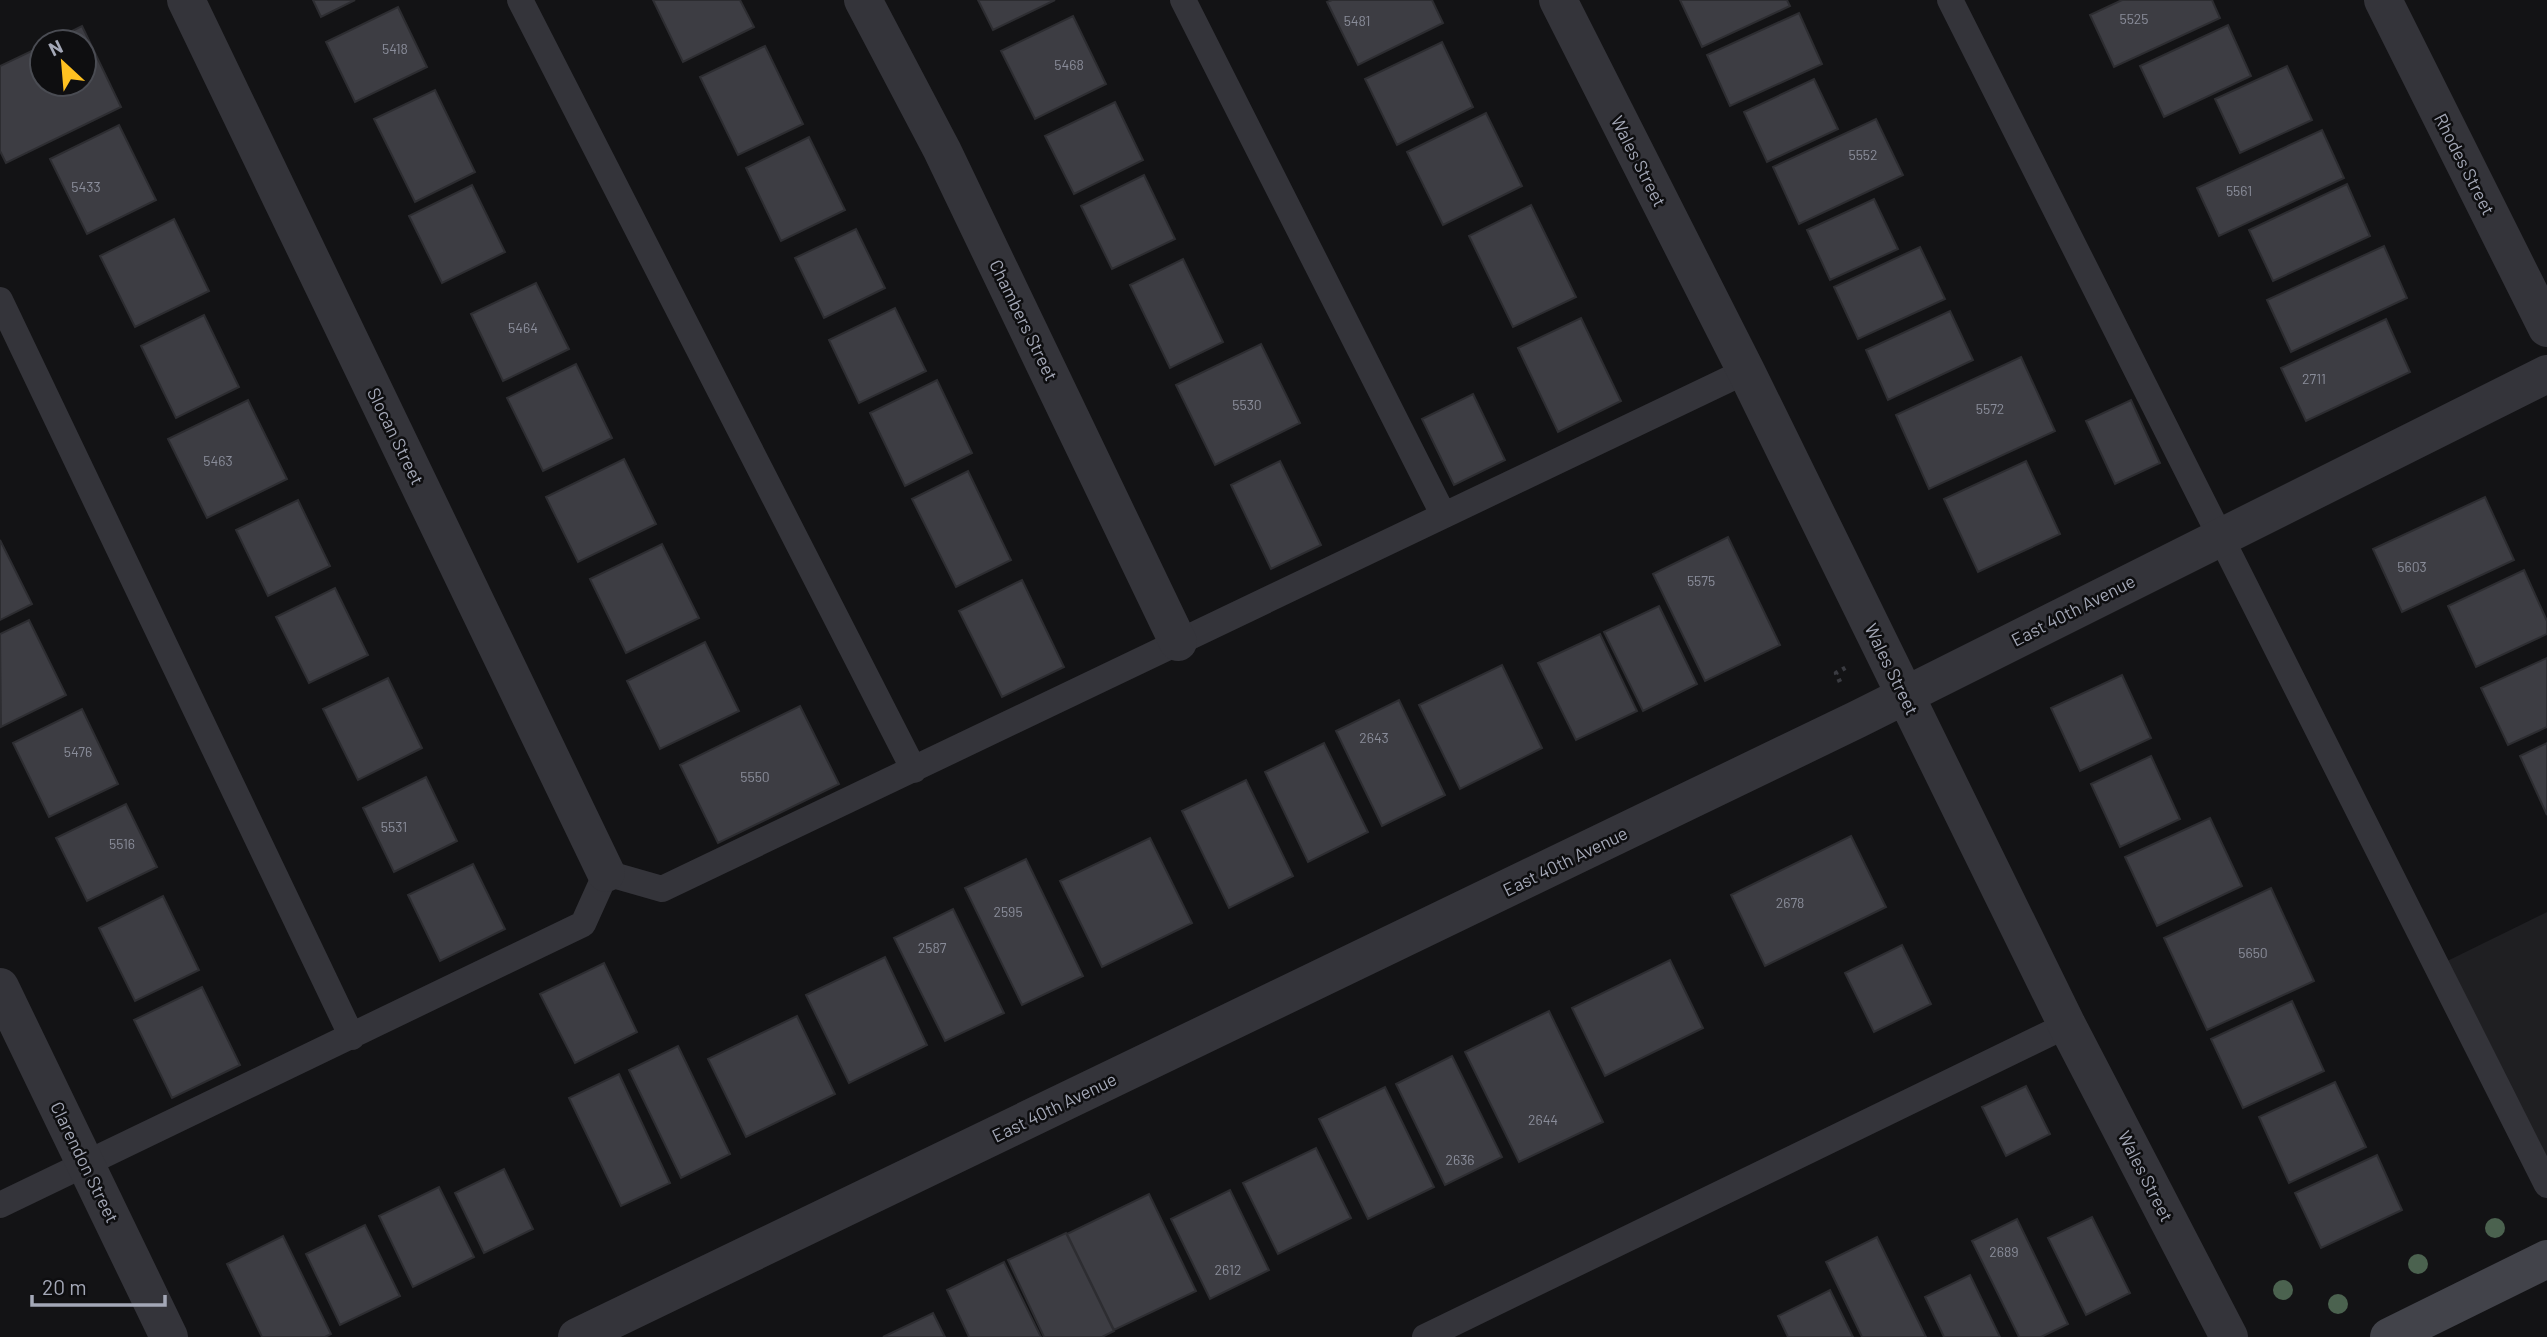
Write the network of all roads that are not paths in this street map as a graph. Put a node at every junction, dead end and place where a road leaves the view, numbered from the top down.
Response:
1 (186, 0) edge
2 (520, 0) edge
3 (863, 0) edge
4 (1183, 0) edge
5 (1558, 0) edge
6 (1950, 0) edge
7 (2384, 0) edge
8 (0, 300) edge
9 (2547, 328) edge
10 (1746, 371) junction
11 (2547, 374) edge
12 (1443, 514) junction
13 (2220, 536) junction
14 (1178, 642) junction
15 (1904, 695) junction
16 (914, 770) junction
17 (606, 873) junction
18 (0, 987) edge
19 (2067, 1025) junction
20 (352, 1037) junction
21 (85, 1163) junction
22 (2547, 1185) edge
23 (0, 1205) edge
24 (2547, 1259) edge
25 (169, 1337) edge
26 (577, 1337) edge
27 (1424, 1337) edge
28 (2229, 1337) edge
29 (2389, 1337) edge

1 - 17 street, Slocan Street
2 - 16 lane
3 - 14 street, Chambers Street
4 - 12 lane
5 - 10 street, Wales Street
6 - 13 lane
7 - 9 street, Rhodes Street
8 - 20 lane
10 - 12 lane
10 - 15 street, Wales Street
11 - 13 street, East 40th Avenue
12 - 14 lane
13 - 15 street, East 40th Avenue
13 - 22 lane
14 - 16 lane
15 - 19 street, Wales Street
15 - 26 street, East 40th Avenue
16 - 17 lane
17 - 20 lane
18 - 21 street, Clarendon Street
19 - 27 lane
19 - 28 street, Wales Street
20 - 21 lane
21 - 23 lane
21 - 25 street, Clarendon Street
24 - 29 main road

